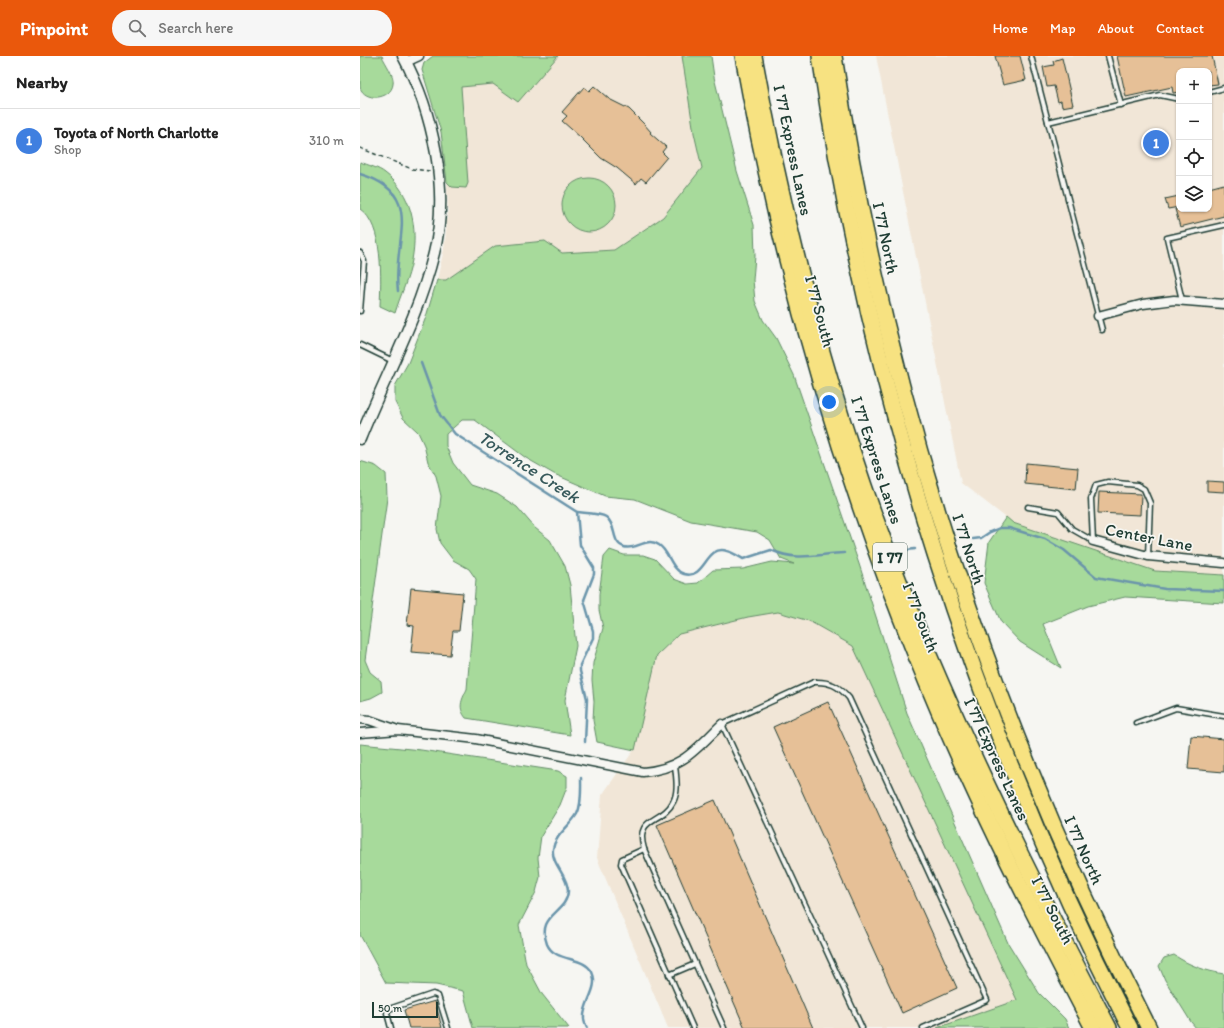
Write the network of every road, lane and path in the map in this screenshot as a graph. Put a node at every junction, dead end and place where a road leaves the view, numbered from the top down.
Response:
1 (420, 56) edge
2 (743, 56) edge
3 (754, 56) edge
4 (820, 56) edge
5 (834, 56) edge
6 (1031, 56) edge
7 (1108, 56) edge
8 (405, 59) edge
9 (1224, 88) edge
10 (1212, 91) edge
11 (1176, 98) edge
12 (1121, 105) junction
13 (1048, 122) junction
14 (360, 148) edge
15 (438, 171) junction
16 (1224, 225) edge
17 (360, 253) edge
18 (1182, 300) junction
19 (1224, 304) edge
20 (360, 311) edge
21 (1098, 316) junction
22 (1102, 330) dead end
23 (360, 345) edge
24 (394, 362) junction
25 (360, 440) edge
26 (1028, 507) dead end
27 (1093, 541) junction
28 (1148, 556) junction
29 (1224, 563) edge
30 (1224, 716) edge
31 (360, 719) edge
32 (1136, 723) dead end
33 (722, 724) junction
34 (398, 730) junction
35 (360, 733) edge
36 (675, 765) junction
37 (644, 849) junction
38 (695, 964) junction
39 (669, 975) junction
40 (391, 1028) edge
41 (448, 1028) edge
42 (693, 1028) edge
43 (724, 1028) edge
44 (862, 1028) edge
45 (923, 1028) edge
46 (1092, 1028) edge
47 (1109, 1028) edge
48 (1130, 1028) edge
49 (1149, 1028) edge

1 - 8 street
2 - 46 highway, I 77 South / I 77
3 - 47 highway, I 77 Express Lanes / I 77
4 - 48 highway, I 77 Express Lanes / I 77
5 - 49 highway, I 77 North
6 - 13 lane
7 - 12 lane
8 - 15 street
9 - 10 lane
11 - 12 lane
12 - 13 lane
13 - 21 lane
14 - 15 path
15 - 24 street
16 - 18 lane
17 - 20 lane
18 - 19 street
18 - 21 street
21 - 22 lane
23 - 24 lane
24 - 25 street
26 - 27 lane
27 - 28 street, Center Lane
27 - 28 lane
28 - 29 street, Center Lane
30 - 32 lane
31 - 34 street
33 - 36 street
33 - 44 lane
33 - 45 lane
34 - 35 street
34 - 36 street
36 - 37 lane
37 - 38 lane
37 - 39 lane
38 - 39 lane
38 - 43 lane
39 - 42 lane
40 - 41 lane

